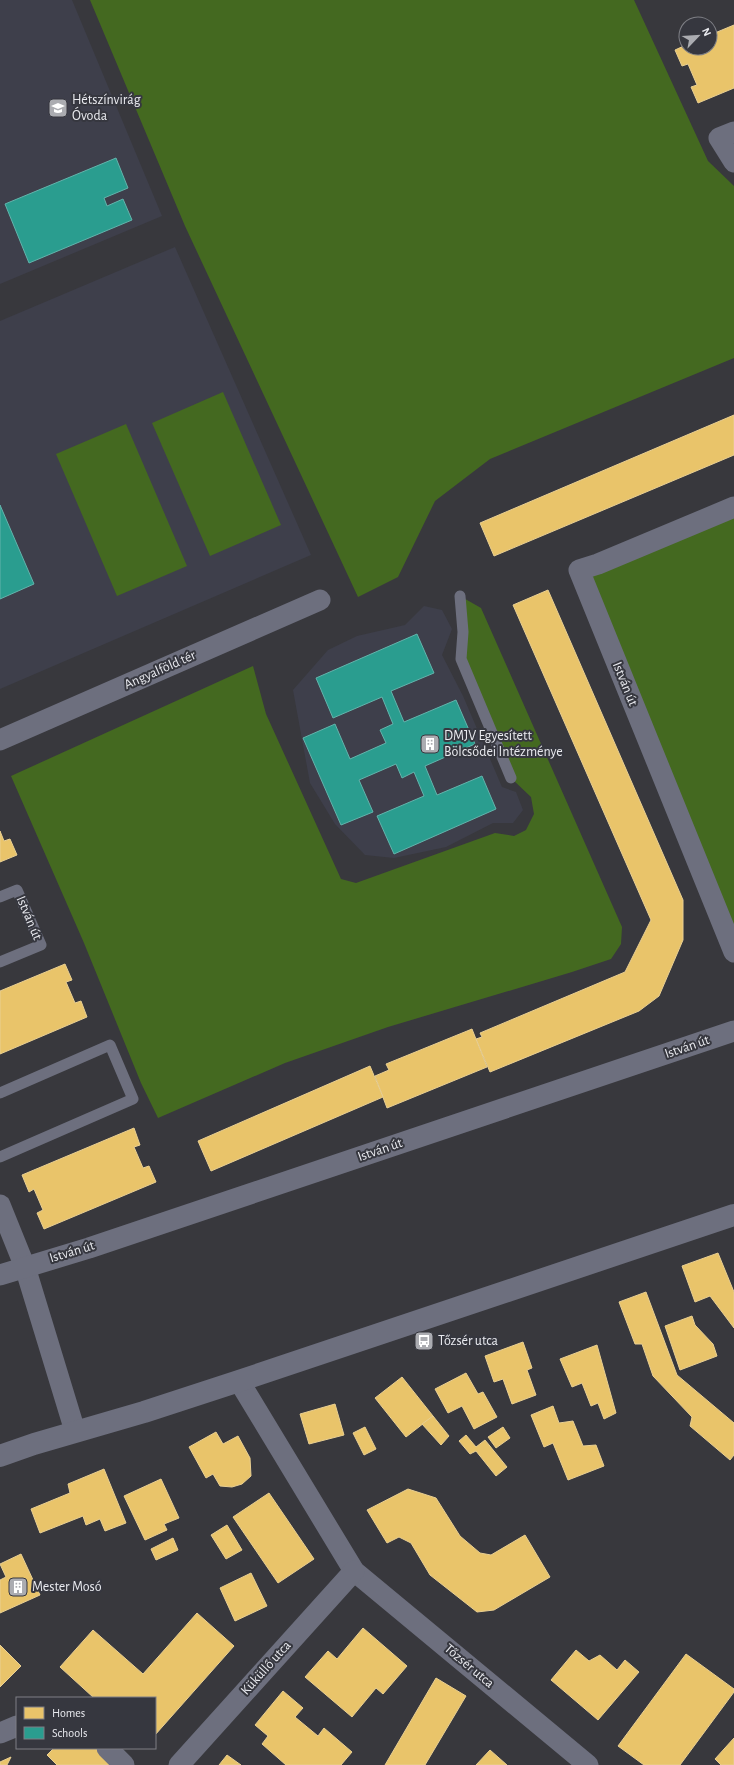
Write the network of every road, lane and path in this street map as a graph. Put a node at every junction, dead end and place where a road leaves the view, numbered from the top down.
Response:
1 (734, 132) edge
2 (734, 162) edge
3 (734, 507) edge
4 (460, 596) dead end
5 (320, 600) dead end
6 (0, 740) edge
7 (511, 778) dead end
8 (0, 897) edge
9 (734, 952) edge
10 (0, 962) edge
11 (734, 1031) edge
12 (0, 1093) edge
13 (0, 1157) edge
14 (0, 1205) edge
15 (734, 1215) edge
16 (25, 1267) junction
17 (0, 1275) edge
18 (239, 1381) junction
19 (75, 1431) junction
20 (0, 1456) edge
21 (354, 1571) junction
22 (16, 1726) edge
23 (0, 1733) edge
24 (108, 1749) edge
25 (124, 1765) edge
26 (179, 1765) edge
27 (588, 1765) edge

1 - 2 street
3 - 9 street, István út
4 - 7 lane
5 - 6 street, Angyalföld tér
8 - 10 lane, István út
11 - 16 street, István út
12 - 13 lane
14 - 16 street
15 - 18 street
16 - 17 street, István út
16 - 19 street
18 - 19 street
18 - 21 street, Tőzsér utca
19 - 20 street
21 - 26 street, Küküllő utca
21 - 27 street, Tőzsér utca
22 - 23 street
24 - 25 street

